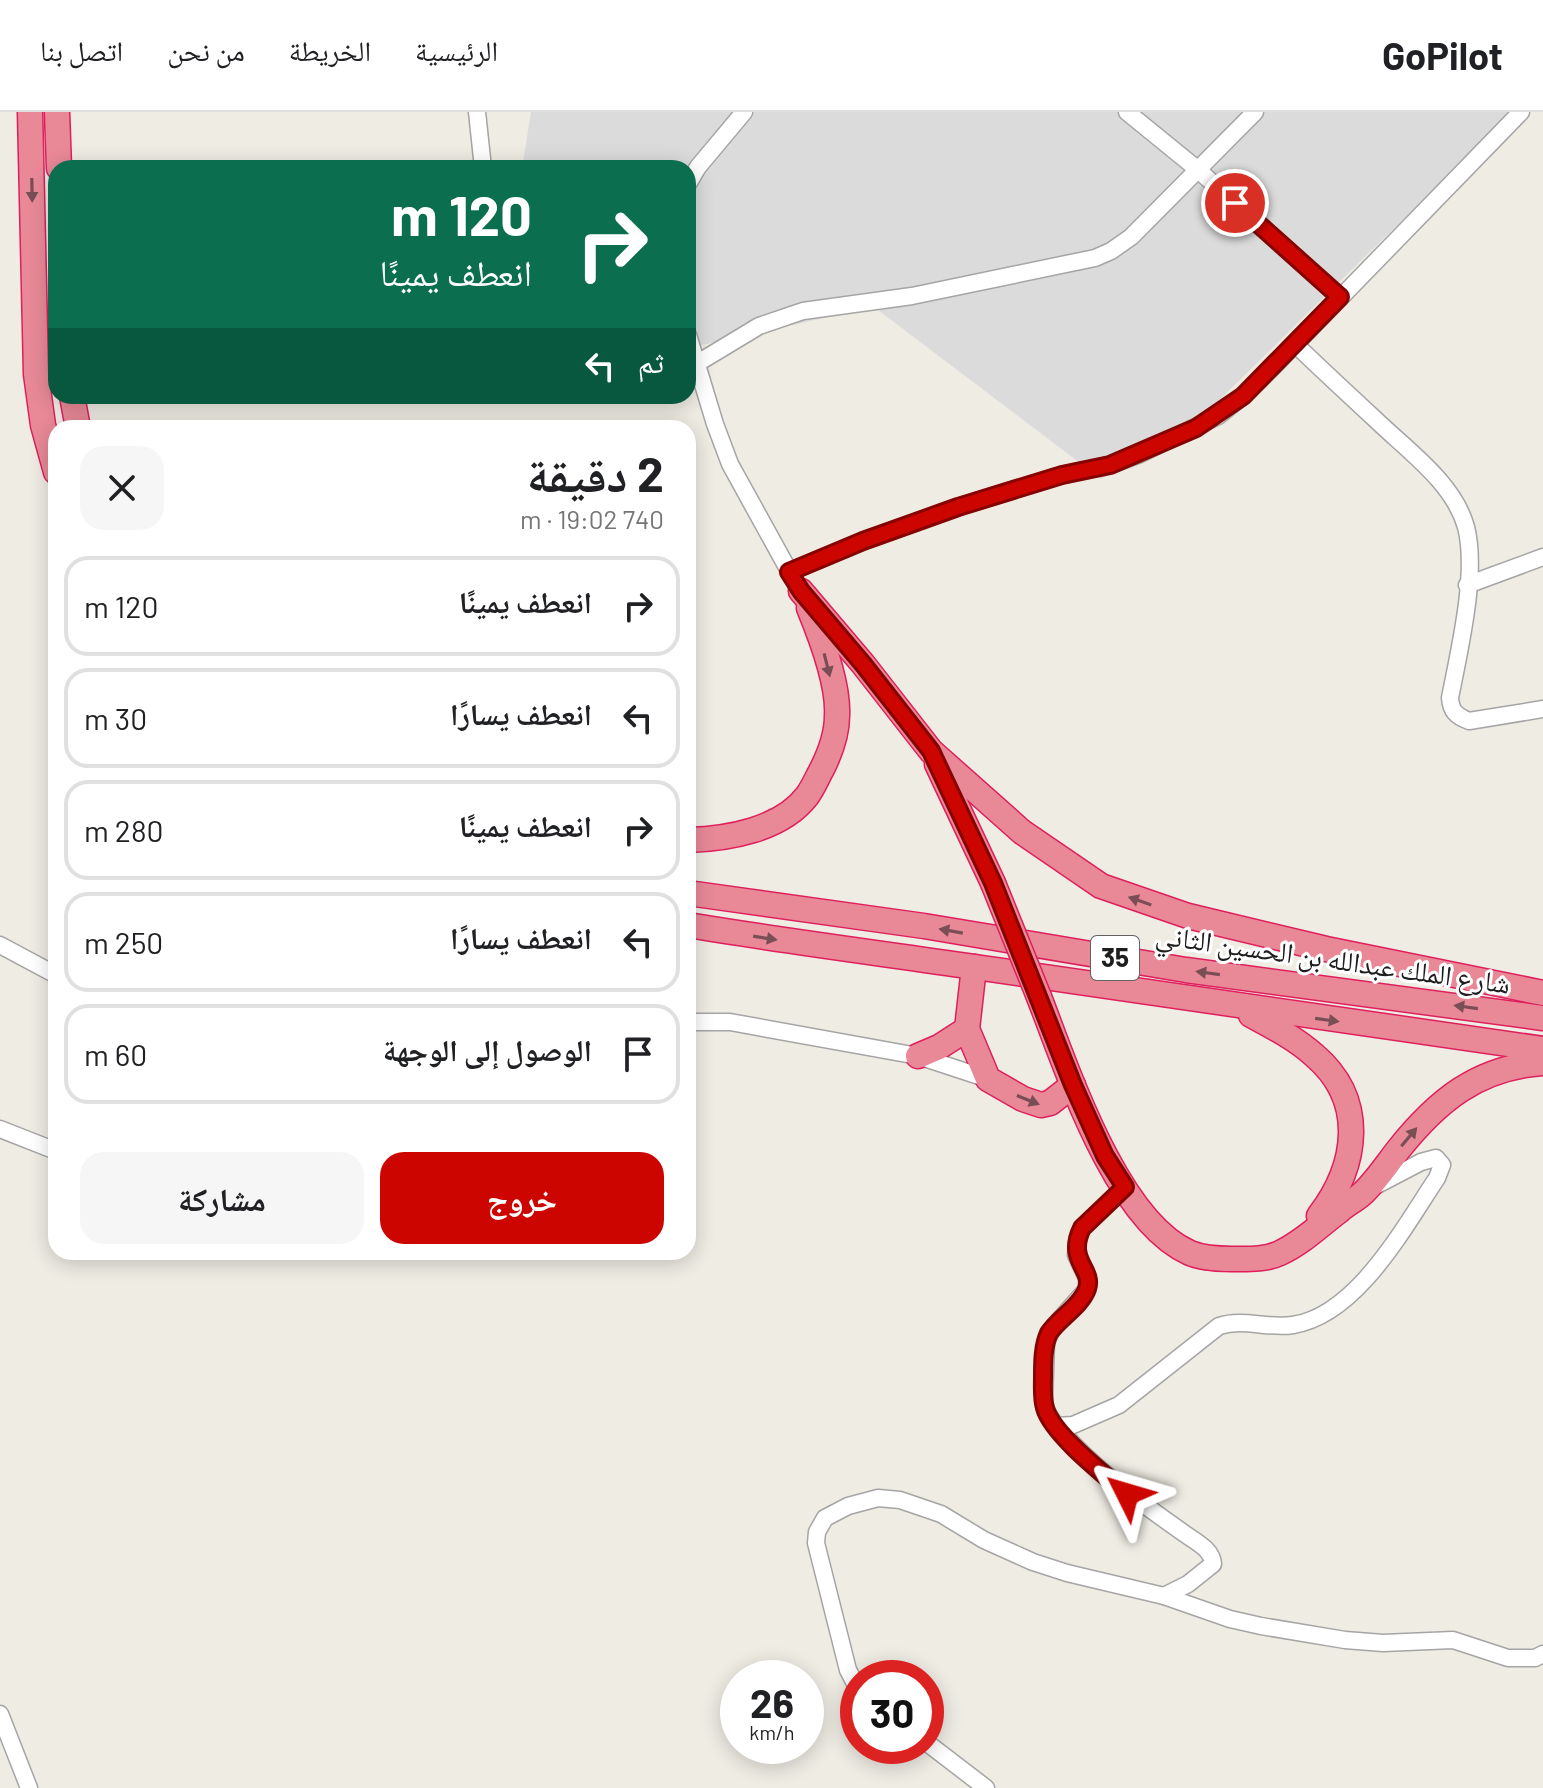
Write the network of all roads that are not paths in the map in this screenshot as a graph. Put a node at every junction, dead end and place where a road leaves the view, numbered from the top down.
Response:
1 (30, 112) edge
2 (57, 112) edge
3 (477, 112) edge
4 (744, 112) edge
5 (1127, 112) edge
6 (1255, 112) edge
7 (1512, 115) edge
8 (59, 160) edge
9 (482, 160) edge
10 (1197, 169) junction
11 (696, 170) edge
12 (1340, 297) junction
13 (1295, 344) junction
14 (696, 364) joint
15 (48, 443) edge
16 (1543, 557) edge
17 (795, 582) junction
18 (1467, 585) junction
19 (1543, 709) edge
20 (931, 751) junction
21 (995, 811) junction
22 (967, 828) junction
23 (696, 840) edge
24 (696, 894) edge
25 (696, 926) edge
26 (0, 945) edge
27 (974, 967) junction
28 (48, 971) edge
29 (1543, 993) edge
30 (1238, 1007) junction
31 (1543, 1018) edge
32 (696, 1022) edge
33 (967, 1029) junction
34 (1543, 1049) edge
35 (918, 1056) junction
36 (1543, 1063) edge
37 (988, 1079) junction
38 (1073, 1085) junction
39 (0, 1129) edge
40 (48, 1148) edge
41 (1125, 1187) junction
42 (1363, 1193) junction
43 (1291, 1248) junction
44 (1056, 1426) junction
45 (1164, 1596) junction
46 (1543, 1654) edge
47 (845, 1660) edge
48 (0, 1714) edge
49 (944, 1756) edge
50 (29, 1788) edge
51 (986, 1788) edge

1 -> 15 highway
2 - 8 highway
3 - 9 street
4 - 11 street
5 - 10 street
6 - 10 street
7 - 12 street
10 - 12 street
10 - 14 street
12 - 13 street
13 - 17 street
13 - 18 street
14 - 17 street
16 - 18 street
17 - 20 highway
17 -> 23 highway
18 - 19 street
20 - 21 highway
20 - 22 highway
21 - 22 highway
29 -> 21 highway
22 - 38 highway, bridge
31 -> 24 highway, شارع الملك عبدالله بن الحسين الثاني / 35
25 -> 27 highway, 35
26 - 28 street
27 - 30 highway, 35
27 - 33 highway
30 -> 34 highway, 35
30 - 43 highway
32 - 35 street
33 - 35 highway
33 - 37 highway
35 - 37 street
42 -> 36 highway
37 -> 38 highway
38 - 41 highway
39 - 40 street
41 - 43 highway
41 - 44 street
42 - 43 highway
42 - 44 street
44 - 45 street
45 - 46 street
45 - 47 street
48 - 50 street
49 - 51 street

